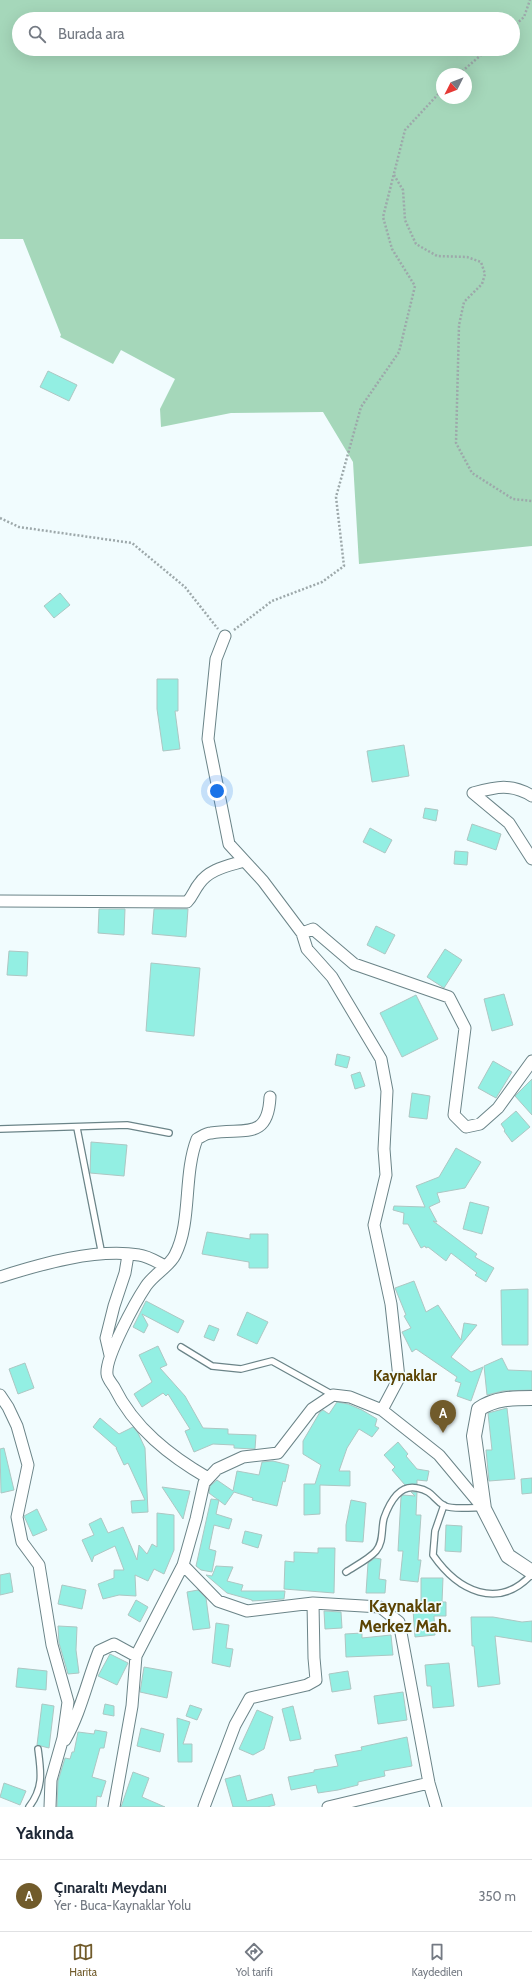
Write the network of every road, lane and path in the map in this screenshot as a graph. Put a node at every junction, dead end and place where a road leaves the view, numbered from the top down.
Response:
1 (530, 0) edge
2 (520, 21) edge
3 (480, 56) edge
4 (466, 68) edge
5 (436, 96) edge
6 (394, 175) junction
7 (532, 501) edge
8 (0, 518) edge
9 (225, 636) junction
10 (532, 796) edge
11 (532, 859) edge
12 (244, 861) junction
13 (0, 901) edge
14 (302, 933) junction
15 (532, 1061) edge
16 (270, 1097) dead end
17 (77, 1128) junction
18 (0, 1129) edge
19 (169, 1133) dead end
20 (102, 1255) junction
21 (128, 1255) junction
22 (165, 1266) junction
23 (0, 1276) edge
24 (181, 1347) dead end
25 (110, 1355) junction
26 (0, 1395) edge
27 (333, 1395) junction
28 (532, 1398) edge
29 (382, 1410) junction
30 (208, 1478) junction
31 (444, 1505) junction
32 (484, 1509) junction
33 (183, 1565) junction
34 (346, 1572) dead end
35 (532, 1573) edge
36 (313, 1603) junction
37 (136, 1656) junction
38 (38, 1749) dead end
39 (60, 1749) junction
40 (47, 1780) junction
41 (429, 1783) junction
42 (29, 1807) edge
43 (50, 1807) edge
44 (114, 1807) edge
45 (204, 1807) edge
46 (328, 1807) edge
47 (436, 1807) edge

1 - 2 path
3 - 4 path
5 - 6 path
6 - 7 path
6 - 9 path
8 - 9 path
9 - 12 street
10 - 11 street
12 - 13 street
12 - 14 street
14 - 15 street
14 - 29 street
16 - 22 street
17 - 18 lane
17 - 19 lane
17 - 20 lane
20 - 21 street
20 - 23 street
21 - 22 street
21 - 25 street
22 - 25 street
24 - 27 lane
25 - 30 street
26 - 39 street
27 - 29 street
27 - 30 street
28 - 32 street
29 - 32 street
30 - 33 street
31 - 32 lane
31 - 34 lane
31 - 35 lane
32 - 35 street
33 - 36 street
33 - 37 street
36 - 41 street
36 - 45 street
37 - 39 street
37 - 44 street
38 - 40 lane
39 - 40 street
40 - 42 lane
40 - 43 street
41 - 46 street
41 - 47 street

